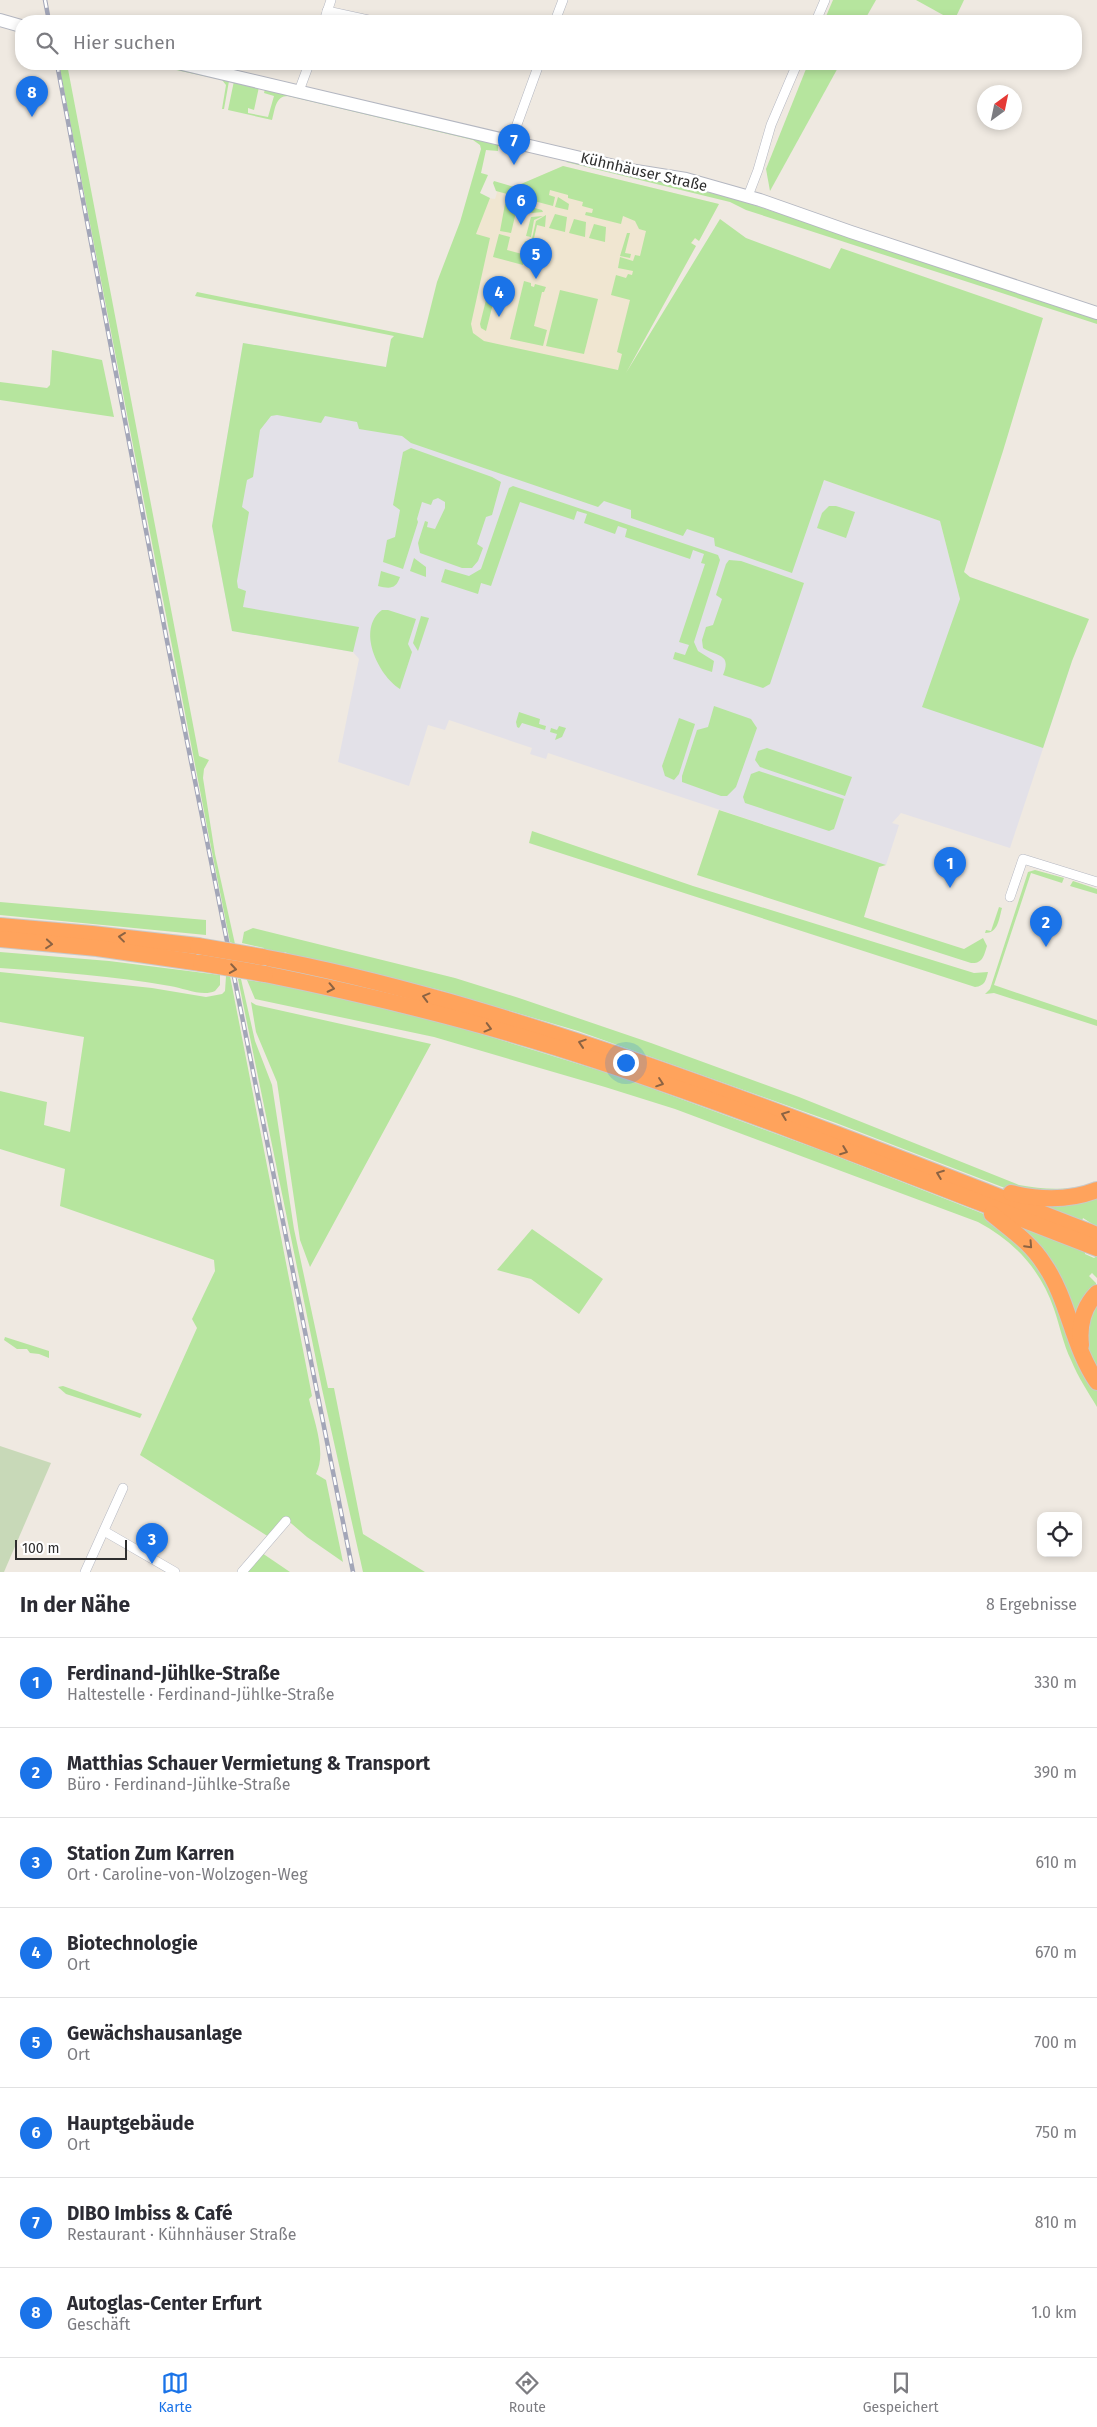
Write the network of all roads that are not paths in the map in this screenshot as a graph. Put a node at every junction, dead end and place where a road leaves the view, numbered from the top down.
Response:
1 (331, 0) edge
2 (563, 0) edge
3 (825, 0) edge
4 (327, 11) junction
5 (326, 15) edge
6 (345, 15) edge
7 (557, 15) edge
8 (819, 15) edge
9 (0, 20) edge
10 (15, 24) edge
11 (208, 70) edge
12 (307, 70) edge
13 (537, 70) edge
14 (795, 70) edge
15 (299, 91) junction
16 (512, 141) junction
17 (748, 196) junction
18 (1097, 313) edge
19 (1097, 882) edge
20 (1010, 897) dead end
21 (0, 926) edge
22 (0, 939) edge
23 (1097, 1190) edge
24 (982, 1197) junction
25 (1097, 1235) edge
26 (1097, 1248) edge
27 (1097, 1293) edge
28 (1083, 1359) junction
29 (1097, 1382) edge
30 (123, 1488) dead end
31 (286, 1521) dead end
32 (104, 1531) junction
33 (85, 1572) edge
34 (175, 1572) edge
35 (242, 1572) edge

1 - 4 street
2 - 7 street
3 - 8 street
4 - 5 street
4 - 6 street
9 - 10 street
11 - 15 street, Kühnhäuser Straße
12 - 15 street
13 - 16 street
14 - 17 street
15 - 16 street, Kühnhäuser Straße
16 - 17 street, Kühnhäuser Straße
17 - 18 street, Kühnhäuser Straße
19 - 20 street
24 -> 21 highway, bridge
22 -> 24 highway, bridge
23 - 24 highway
24 - 25 highway
24 - 26 highway
24 -> 28 highway
27 - 28 highway
28 - 29 highway
30 - 32 street
31 - 35 street
32 - 33 street
32 - 34 street

